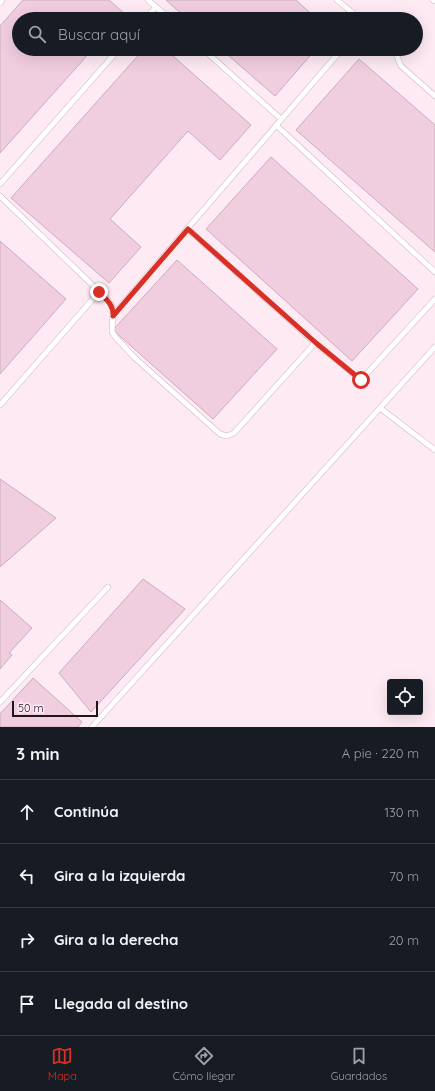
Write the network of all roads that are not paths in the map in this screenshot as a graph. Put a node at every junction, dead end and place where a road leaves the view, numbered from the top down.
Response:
1 (2, 0) edge
2 (148, 0) edge
3 (337, 0) edge
4 (0, 3) edge
5 (156, 7) junction
6 (151, 12) edge
7 (162, 12) edge
8 (352, 12) edge
9 (113, 56) edge
10 (211, 56) edge
11 (336, 56) edge
12 (397, 56) edge
13 (435, 96) edge
14 (281, 119) junction
15 (276, 125) junction
16 (0, 184) edge
17 (0, 196) edge
18 (188, 229) junction
19 (435, 272) edge
20 (99, 292) junction
21 (435, 299) edge
22 (113, 316) junction
23 (316, 343) junction
24 (435, 347) edge
25 (0, 405) edge
26 (380, 408) junction
27 (435, 450) edge
28 (108, 587) dead end
29 (0, 702) edge
30 (92, 727) edge

1 - 4 lane
2 - 5 lane
3 - 8 lane
5 - 6 lane
5 - 7 lane
9 - 16 lane
10 - 14 lane
11 - 14 lane
12 - 13 lane
14 - 15 lane
15 - 18 lane
15 - 19 lane
17 - 20 lane
18 - 22 lane
18 - 23 lane
20 - 22 lane
20 - 25 lane
21 - 23 lane
22 - 23 lane
24 - 26 lane
26 - 27 lane
26 - 30 lane
28 - 29 lane

